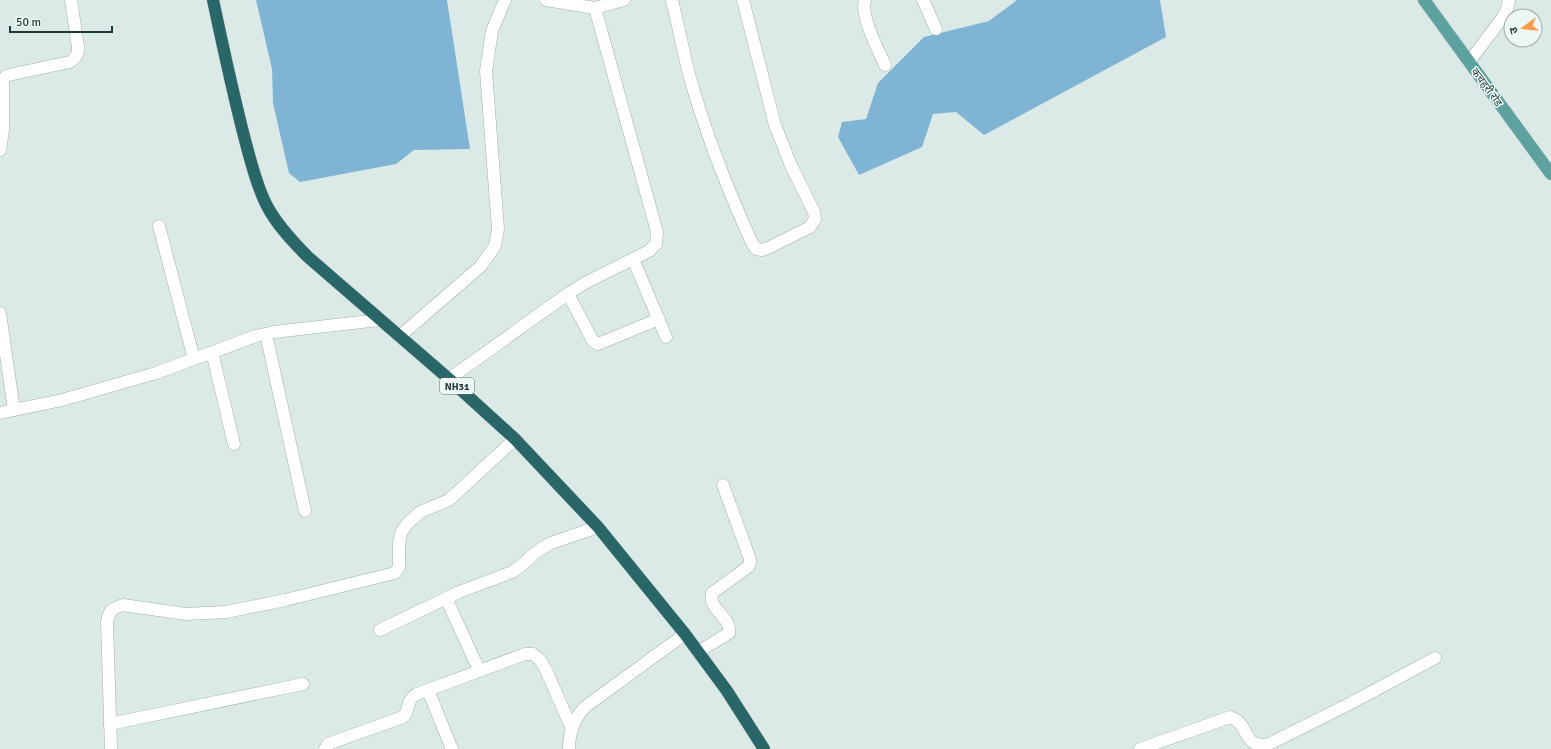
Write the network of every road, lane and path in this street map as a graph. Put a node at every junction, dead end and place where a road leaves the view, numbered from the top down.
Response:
1 (71, 0) edge
2 (213, 0) edge
3 (505, 0) edge
4 (546, 0) edge
5 (624, 0) edge
6 (672, 0) edge
7 (742, 0) edge
8 (865, 0) edge
9 (923, 0) edge
10 (1424, 0) edge
11 (1509, 0) edge
12 (1515, 0) edge
13 (595, 8) junction
14 (936, 29) dead end
15 (1469, 62) junction
16 (884, 65) dead end
17 (0, 150) edge
18 (1551, 174) edge
19 (159, 226) dead end
20 (633, 259) junction
21 (568, 294) junction
22 (0, 313) edge
23 (659, 319) junction
24 (380, 320) junction
25 (266, 334) junction
26 (400, 336) junction
27 (666, 337) dead end
28 (212, 352) junction
29 (194, 359) junction
30 (449, 379) junction
31 (14, 410) junction
32 (0, 413) edge
33 (515, 439) junction
34 (234, 444) dead end
35 (723, 485) dead end
36 (304, 511) dead end
37 (598, 527) junction
38 (446, 598) junction
39 (380, 630) dead end
40 (685, 634) junction
41 (698, 652) junction
42 (1435, 658) dead end
43 (478, 670) junction
44 (303, 684) dead end
45 (428, 690) junction
46 (110, 724) junction
47 (572, 729) junction
48 (1161, 745) edge
49 (111, 749) edge
50 (325, 749) edge
51 (452, 749) edge
52 (569, 749) edge
53 (764, 749) edge
54 (1140, 749) edge

1 - 17 street
2 - 24 highway, NH31
3 - 26 street
4 - 13 street
5 - 13 street
6 - 7 street
8 - 16 street
9 - 14 street
10 - 15 main road, कचहरी रोड
11 - 12 street
11 - 15 street
13 - 20 street
15 - 18 main road, कचहरी रोड
19 - 29 street
20 - 21 street
20 - 23 street
21 - 23 street
21 - 30 street
22 - 31 street
23 - 27 street
24 - 25 street
24 - 26 highway, NH31
25 - 28 street
25 - 36 street
26 - 30 highway, NH31
28 - 29 street
28 - 34 street
29 - 31 street
30 - 33 highway, NH31
31 - 32 street
33 - 37 highway, NH31
33 - 46 street
35 - 41 street
37 - 38 street
37 - 40 highway, NH31
38 - 39 street
38 - 43 street
40 - 41 highway, NH31
40 - 47 street
41 - 53 highway, NH31
42 - 48 street
43 - 45 street
43 - 47 street
44 - 46 street
45 - 50 street
45 - 51 street
46 - 49 street
47 - 52 street
48 - 54 street

